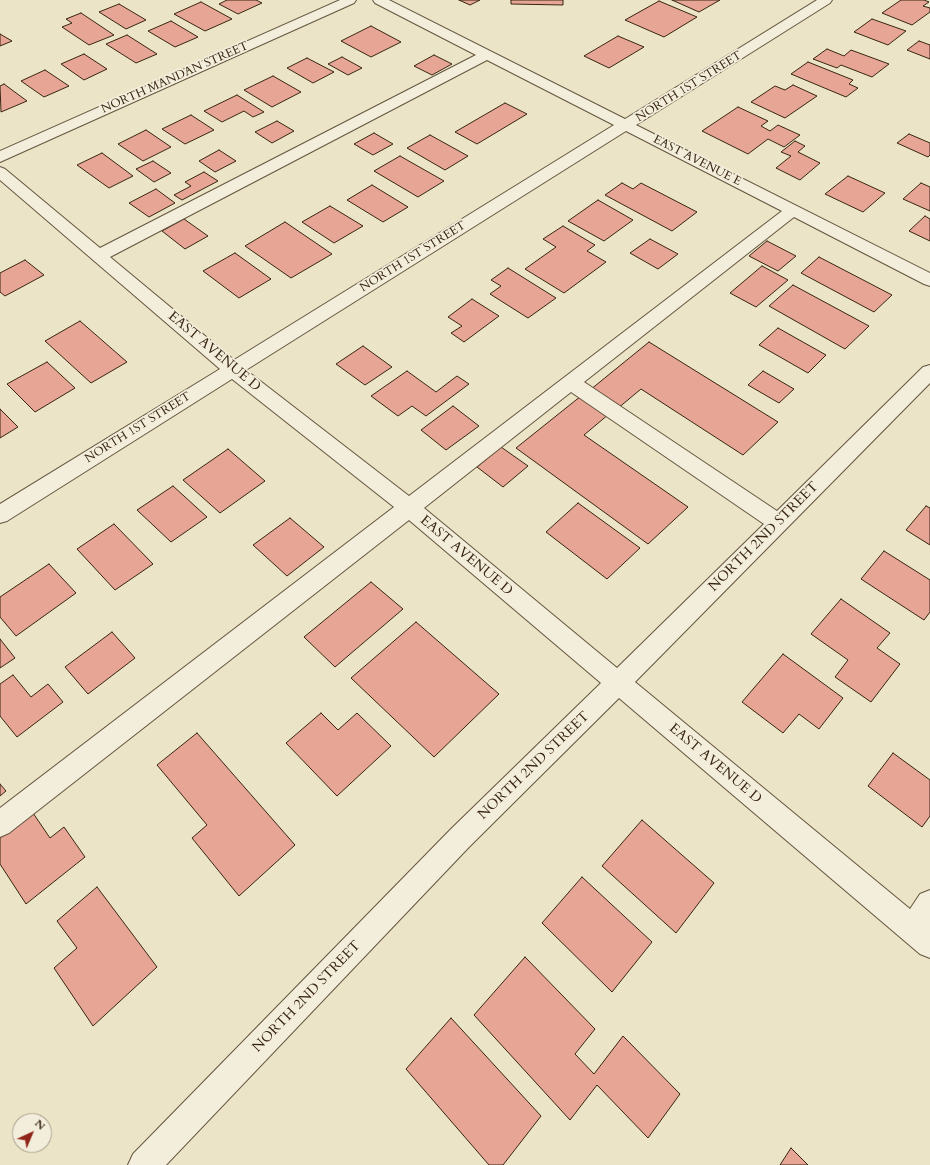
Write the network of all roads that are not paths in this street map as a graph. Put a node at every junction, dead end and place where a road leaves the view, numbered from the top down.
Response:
1 (350, 0) edge
2 (379, 0) edge
3 (826, 0) edge
4 (486, 55) junction
5 (627, 125) junction
6 (0, 157) edge
7 (0, 172) edge
8 (793, 210) junction
9 (100, 255) junction
10 (930, 280) edge
11 (232, 369) junction
12 (930, 372) edge
13 (570, 382) junction
14 (408, 507) junction
15 (0, 515) edge
16 (779, 523) junction
17 (618, 683) junction
18 (0, 824) edge
19 (930, 904) edge
20 (922, 936) edge
21 (144, 1165) edge

1 - 6 street, NORTH MANDAN STREET
2 - 4 street, EAST AVENUE E
3 - 5 street, NORTH 1ST STREET
4 - 5 street, EAST AVENUE E
4 - 9 street
5 - 8 street, EAST AVENUE E
5 - 11 street, NORTH 1ST STREET
7 - 9 street, EAST AVENUE D
8 - 10 street, EAST AVENUE E
8 - 13 street
9 - 11 street, EAST AVENUE D
11 - 14 street, EAST AVENUE D
11 - 15 street, NORTH 1ST STREET
12 - 16 street, NORTH 2ND STREET
13 - 14 street
13 - 16 street
14 - 17 street, EAST AVENUE D
14 - 18 street
16 - 17 street, NORTH 2ND STREET
17 - 20 street, EAST AVENUE D
17 - 21 street, NORTH 2ND STREET
19 - 20 street

